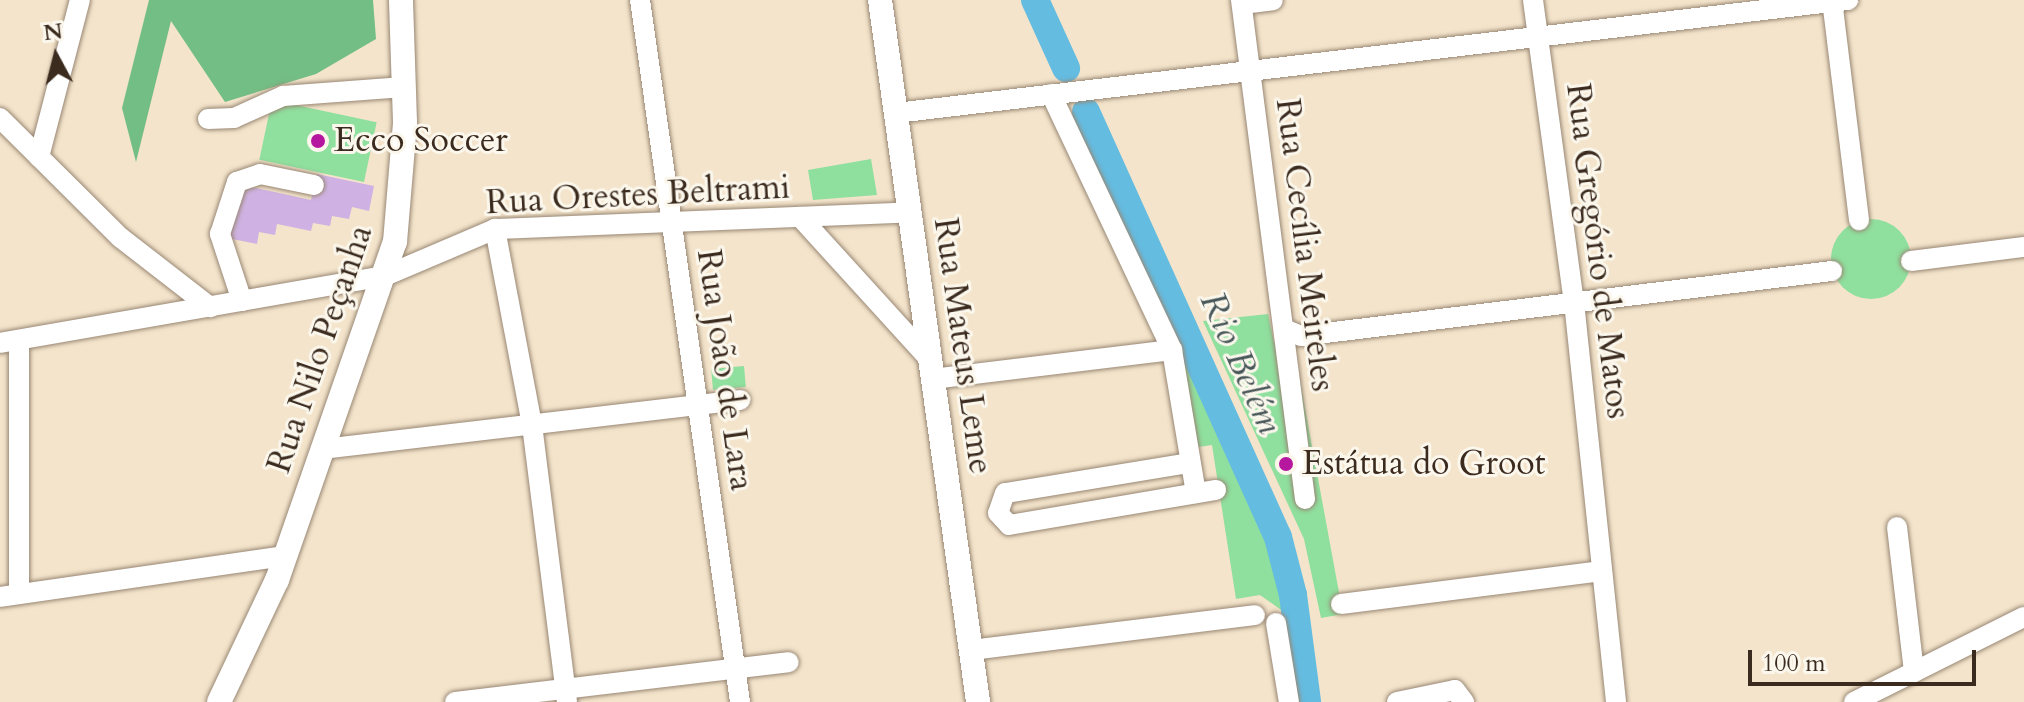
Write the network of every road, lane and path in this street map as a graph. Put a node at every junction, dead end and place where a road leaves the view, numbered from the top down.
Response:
1 (80, 0) edge
2 (401, 0) edge
3 (640, 0) edge
4 (880, 0) edge
5 (1273, 0) edge
6 (1533, 0) edge
7 (1838, 1) edge
8 (1242, 2) edge
9 (1538, 37) junction
10 (1250, 71) junction
11 (404, 87) junction
12 (1051, 94) junction
13 (896, 113) junction
14 (0, 118) edge
15 (208, 119) dead end
16 (39, 157) junction
17 (314, 185) dead end
18 (910, 212) junction
19 (800, 217) junction
20 (1859, 220) dead end
21 (671, 221) junction
22 (495, 229) junction
23 (2024, 247) edge
24 (1911, 261) dead end
25 (1832, 271) dead end
26 (385, 276) junction
27 (242, 301) junction
28 (1574, 302) junction
29 (210, 307) junction
30 (1284, 329) junction
31 (9, 342) edge
32 (1172, 350) junction
33 (932, 370) junction
34 (740, 400) dead end
35 (698, 405) junction
36 (532, 425) junction
37 (323, 449) junction
38 (1189, 463) junction
39 (1305, 499) dead end
40 (1897, 527) dead end
41 (286, 556) junction
42 (1602, 571) junction
43 (10, 595) edge
44 (1341, 604) dead end
45 (1255, 615) dead end
46 (2024, 617) edge
47 (1276, 623) dead end
48 (971, 650) junction
49 (789, 662) dead end
50 (735, 668) junction
51 (1914, 672) junction
52 (566, 695) edge
53 (219, 702) edge
54 (455, 702) edge
55 (740, 702) edge
56 (978, 702) edge
57 (1289, 702) edge
58 (1397, 702) edge
59 (1464, 702) edge
60 (1616, 702) edge
61 (1854, 702) edge

1 - 16 street
2 - 11 main road, Rua Nilo Peçanha
3 - 21 street, Rua João de Lara
4 - 13 main road, Rua Mateus Leme
5 - 8 street
6 - 9 street, Rua Gregório de Matos
7 - 9 street
7 - 20 street
8 - 10 street, Rua Cecília Meireles
9 - 10 street
9 - 28 street, Rua Gregório de Matos
10 - 12 street
10 - 30 street, Rua Cecília Meireles
11 - 15 street
11 - 26 main road, Rua Nilo Peçanha
12 - 13 street
12 - 32 street
13 - 18 main road, Rua Mateus Leme
14 - 16 street
16 - 29 street
17 - 27 street
18 - 19 street, Rua Orestes Beltrami
18 - 33 main road, Rua Mateus Leme
19 - 21 street, Rua Orestes Beltrami
19 - 33 street
21 - 22 street, Rua Orestes Beltrami
21 - 35 street, Rua João de Lara
22 - 26 street, Rua Orestes Beltrami
22 - 36 street
23 - 24 street
25 - 28 street
26 - 27 street, Rua Orestes Beltrami
26 - 37 main road, Rua Nilo Peçanha
27 - 29 street, Rua Orestes Beltrami
28 - 30 street
28 - 42 street, Rua Gregório de Matos
29 - 31 street, Rua Orestes Beltrami
30 - 39 street, Rua Cecília Meireles
31 - 43 street
32 - 33 street
32 - 38 street
33 - 48 main road, Rua Mateus Leme
34 - 35 street
35 - 36 street
35 - 50 street, Rua João de Lara
36 - 37 street
36 - 52 street
37 - 41 main road, Rua Nilo Peçanha
38 - 38 street
40 - 51 street
41 - 43 street
41 - 53 main road, Rua Nilo Peçanha
42 - 44 street
42 - 60 street, Rua Gregório de Matos
45 - 48 street
46 - 51 street
47 - 57 street
48 - 56 main road, Rua Mateus Leme
49 - 50 street
50 - 52 street
50 - 55 street, Rua João de Lara
51 - 61 street
52 - 54 street
58 - 59 street

